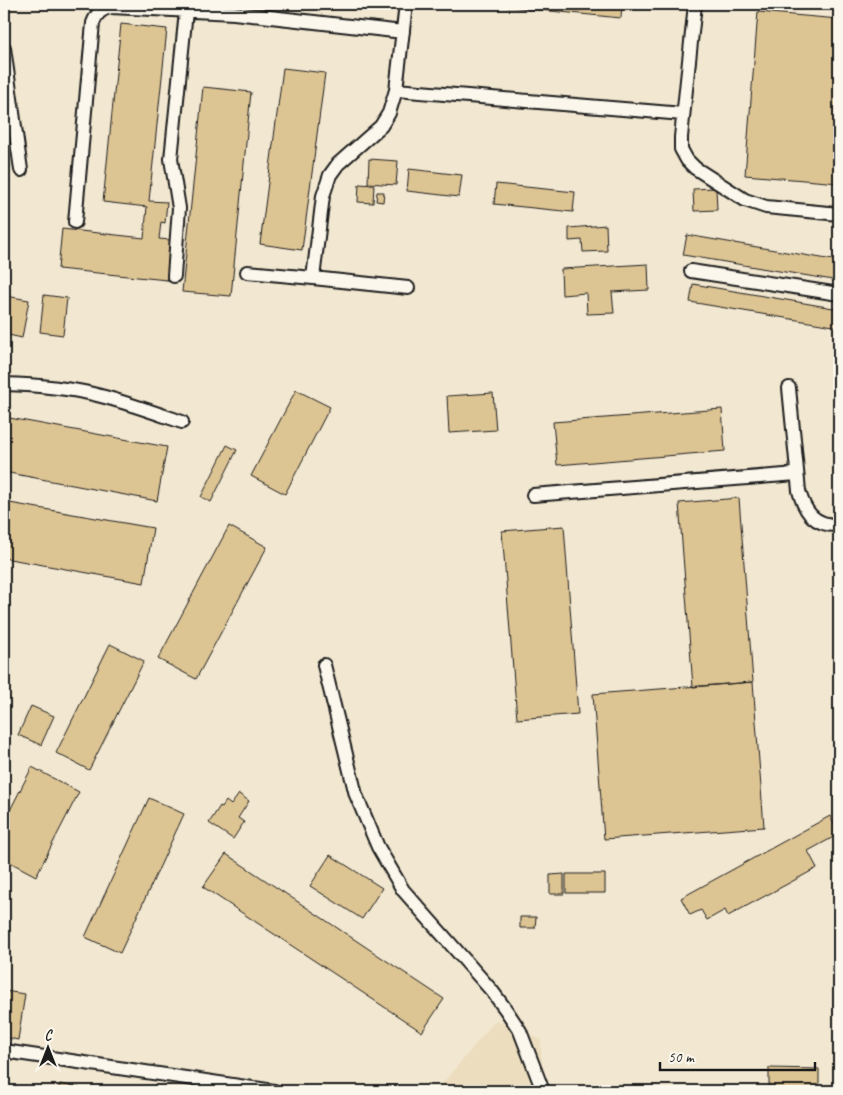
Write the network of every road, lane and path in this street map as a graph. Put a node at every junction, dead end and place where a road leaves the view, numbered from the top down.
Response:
1 (406, 4) edge
2 (696, 4) edge
3 (186, 11) junction
4 (403, 32) junction
5 (4, 48) edge
6 (396, 90) junction
7 (683, 114) junction
8 (21, 170) dead end
9 (839, 214) edge
10 (75, 222) dead end
11 (691, 271) dead end
12 (247, 272) dead end
13 (174, 276) dead end
14 (313, 278) junction
15 (408, 288) dead end
16 (839, 294) edge
17 (4, 384) edge
18 (789, 388) dead end
19 (182, 422) dead end
20 (797, 474) junction
21 (533, 495) dead end
22 (839, 526) edge
23 (324, 665) dead end
24 (4, 1051) edge
25 (274, 1091) edge
26 (543, 1091) edge

1 - 4 lane
2 - 7 lane
3 - 4 lane
3 - 10 lane
3 - 13 lane
4 - 6 lane
5 - 8 lane
6 - 7 lane
6 - 14 lane
7 - 9 lane
11 - 16 lane
12 - 14 lane
14 - 15 lane
17 - 19 lane
18 - 20 lane
20 - 21 lane
20 - 22 lane
23 - 26 lane
24 - 25 lane

